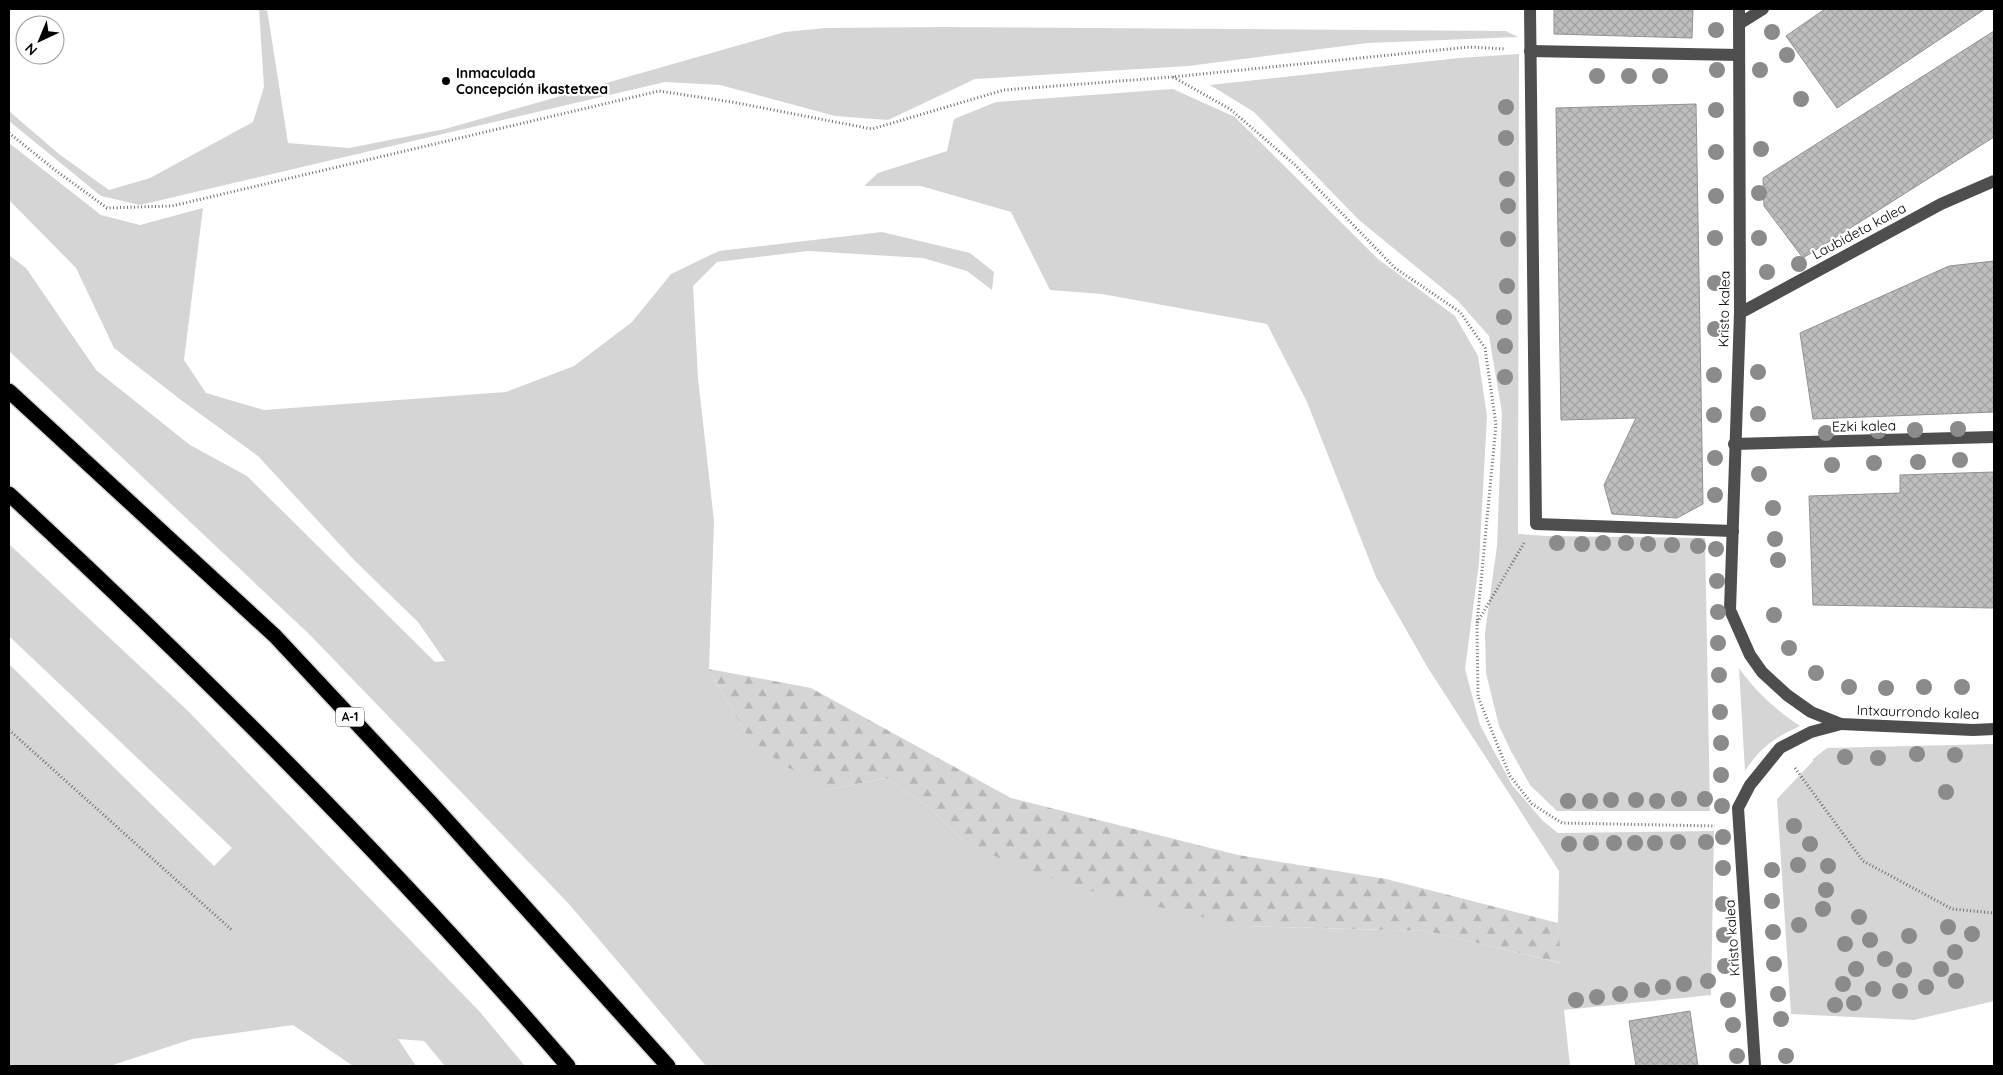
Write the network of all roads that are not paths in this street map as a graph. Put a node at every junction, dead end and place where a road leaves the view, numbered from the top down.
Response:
1 (1530, 9) edge
2 (1739, 9) edge
3 (1763, 9) edge
4 (1739, 24) junction
5 (1530, 51) junction
6 (1738, 55) junction
7 (1994, 181) edge
8 (1740, 313) junction
9 (9, 391) edge
10 (1994, 437) edge
11 (1734, 444) junction
12 (9, 494) edge
13 (1734, 531) junction
14 (1730, 610) joint
15 (1841, 724) junction
16 (1994, 729) edge
17 (1738, 808) joint
18 (568, 1066) edge
19 (668, 1066) edge
20 (1756, 1066) edge

1 - 5 street
2 - 4 street, Kristo kalea
3 - 4 street
4 - 6 street, Kristo kalea
5 - 6 street
5 - 13 street
6 - 8 street, Kristo kalea
7 - 8 street, Laubideta kalea
8 - 11 street, Kristo kalea
9 - 19 highway, A-1
10 - 11 street, Ezki kalea
11 - 13 street, Kristo kalea
12 - 18 highway
13 - 14 street, Kristo kalea
14 - 15 street, Intxaurrondo kalea
15 - 16 street, Intxaurrondo kalea
15 - 17 street, Intxaurrondo kalea
17 - 20 street, Kristo kalea

